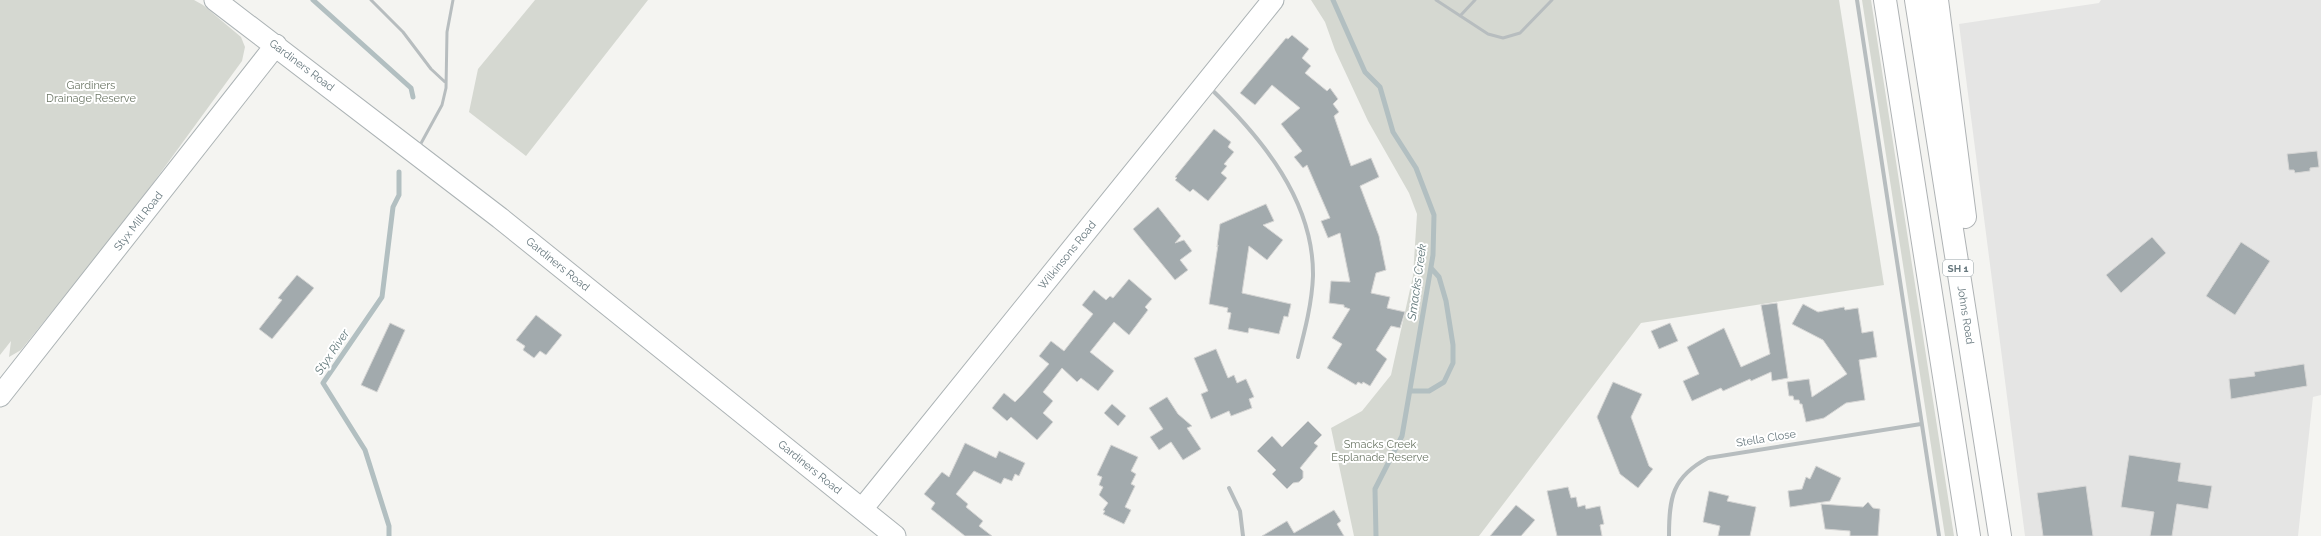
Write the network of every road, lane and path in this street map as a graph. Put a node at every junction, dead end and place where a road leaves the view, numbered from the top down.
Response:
1 (215, 0) edge
2 (371, 0) edge
3 (453, 0) edge
4 (1273, 0) edge
5 (1436, 0) edge
6 (1475, 0) edge
7 (1552, 0) edge
8 (1857, 0) edge
9 (1885, 0) edge
10 (1916, 0) edge
11 (1937, 0) edge
12 (1460, 16) junction
13 (276, 45) junction
14 (445, 82) junction
15 (1206, 84) junction
16 (416, 152) junction
17 (1298, 357) dead end
18 (0, 396) edge
19 (1921, 424) junction
20 (1229, 488) dead end
21 (862, 509) junction
22 (895, 536) edge
23 (1243, 536) edge
24 (1669, 536) edge
25 (1939, 536) edge
26 (1968, 536) edge
27 (2000, 536) edge
28 (2012, 536) edge

1 - 13 street, Gardiners Road
2 - 14 lane
3 - 14 lane
4 - 15 street, Wilkinsons Road
5 - 12 lane
6 - 12 lane
7 - 12 lane
8 - 19 street
9 - 26 highway, SH 1
10 - 27 highway, Johns Road / SH 1
11 - 28 highway, SH 1
13 - 16 street, Gardiners Road
13 - 18 street, Styx Mill Road
14 - 16 lane
15 - 17 street
15 - 21 street, Wilkinsons Road
16 - 21 street, Gardiners Road
19 - 24 street, Stella Close
19 - 25 street
20 - 23 street
21 - 22 street, Gardiners Road

